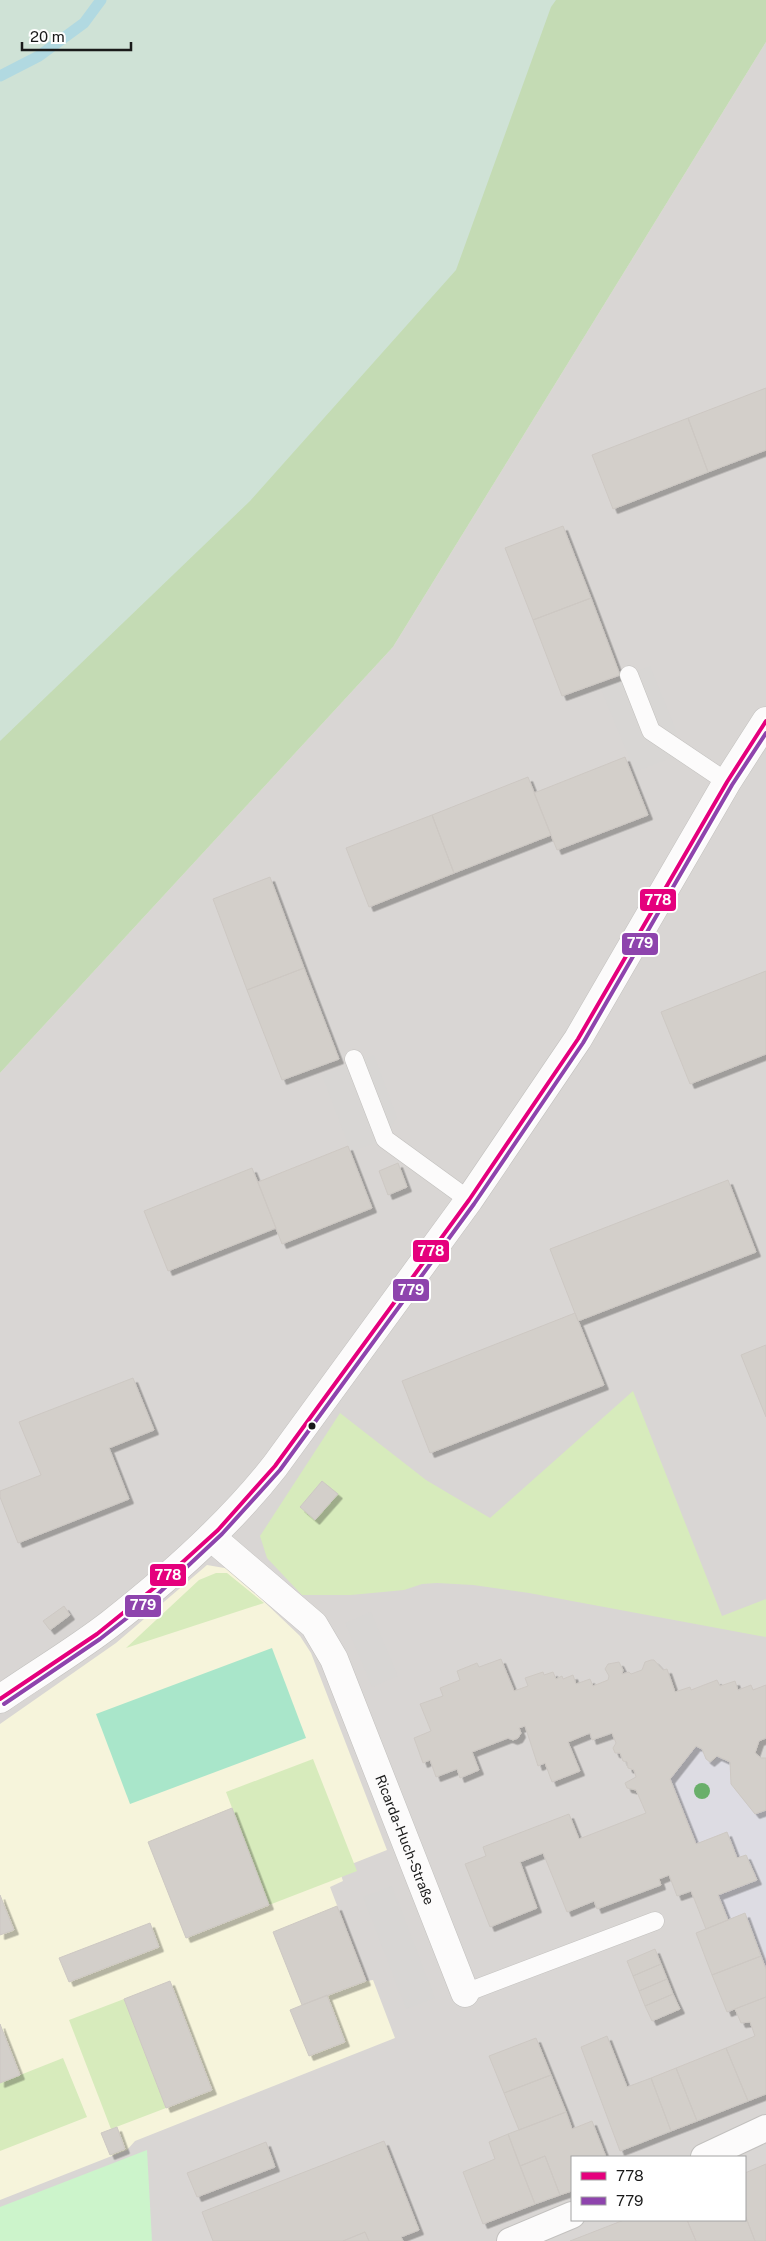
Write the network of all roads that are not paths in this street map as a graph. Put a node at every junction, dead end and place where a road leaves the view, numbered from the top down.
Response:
1 (629, 676) dead end
2 (766, 721) edge
3 (727, 782) junction
4 (354, 1059) dead end
5 (469, 1200) junction
6 (211, 1537) junction
7 (0, 1699) edge
8 (655, 1921) dead end
9 (465, 1993) joint
10 (766, 2128) edge
11 (706, 2156) edge
12 (571, 2216) edge
13 (510, 2241) edge

1 - 3 lane
2 - 3 street
3 - 5 street
4 - 5 lane
5 - 6 street
6 - 7 street
6 - 9 street, Ricarda-Huch-Straße
8 - 9 lane, Ricarda-Huch-Straße
10 - 11 street
12 - 13 street

